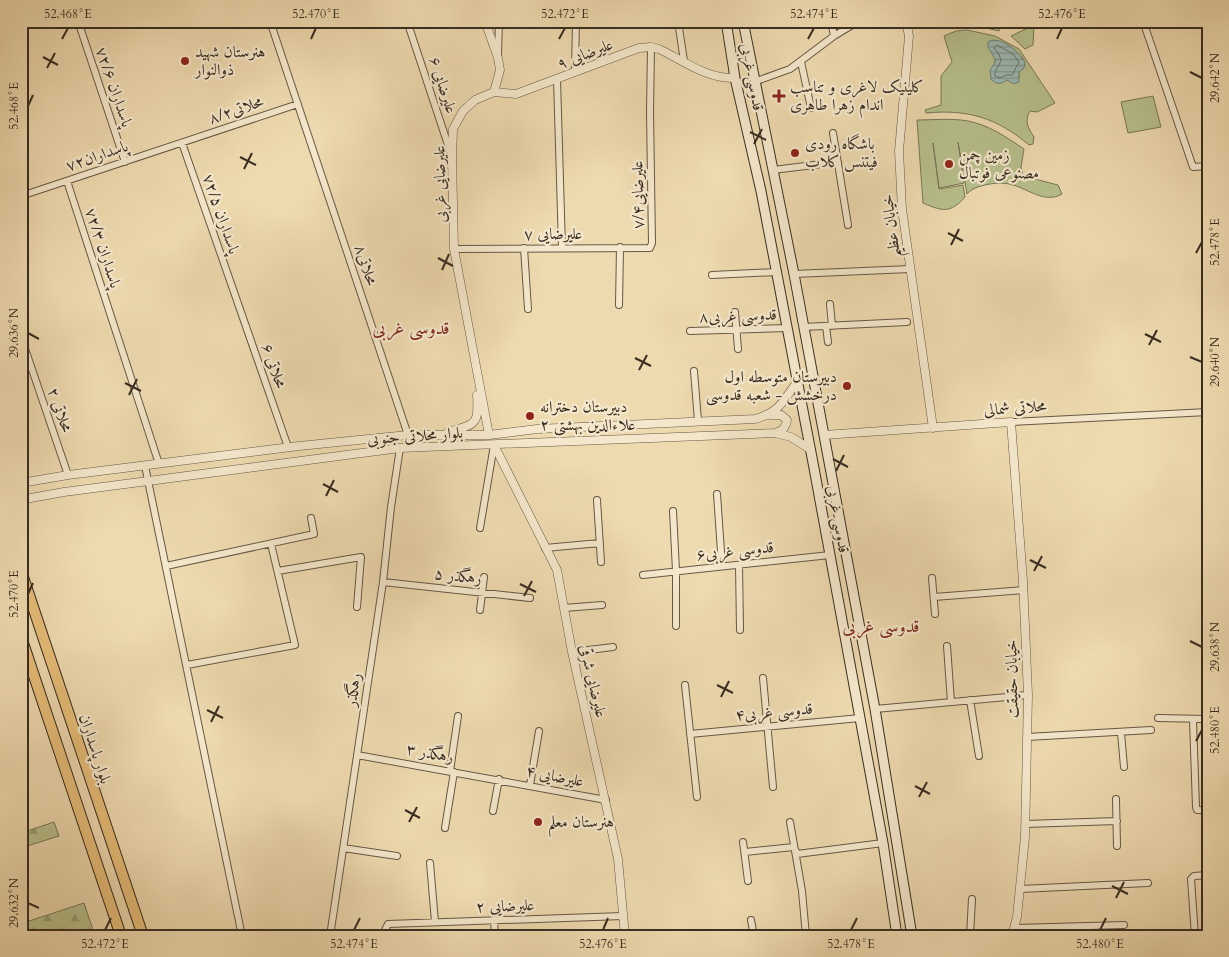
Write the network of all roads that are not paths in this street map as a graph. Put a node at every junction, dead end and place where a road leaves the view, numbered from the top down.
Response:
1 (78, 21) edge
2 (270, 21) edge
3 (407, 21) edge
4 (485, 21) edge
5 (498, 21) edge
6 (576, 21) edge
7 (701, 21) edge
8 (726, 21) edge
9 (742, 21) edge
10 (831, 21) edge
11 (860, 21) edge
12 (906, 21) edge
13 (1143, 21) edge
14 (679, 23) edge
15 (834, 36) junction
16 (651, 47) junction
17 (498, 58) junction
18 (684, 61) junction
19 (801, 62) junction
20 (575, 72) junction
21 (735, 78) junction
22 (558, 79) junction
23 (754, 82) junction
24 (494, 92) junction
25 (298, 104) junction
26 (811, 108) dead end
27 (834, 133) dead end
28 (182, 142) junction
29 (452, 158) junction
30 (125, 162) junction
31 (838, 162) junction
32 (1208, 166) edge
33 (773, 170) junction
34 (67, 181) junction
35 (21, 196) edge
36 (848, 225) dead end
37 (652, 246) joint
38 (620, 247) junction
39 (524, 248) junction
40 (562, 248) junction
41 (454, 249) junction
42 (910, 269) junction
43 (777, 272) junction
44 (794, 274) junction
45 (712, 275) dead end
46 (235, 295) joint
47 (830, 304) dead end
48 (620, 305) dead end
49 (528, 310) dead end
50 (735, 312) dead end
51 (907, 322) dead end
52 (829, 326) junction
53 (803, 327) junction
54 (787, 328) junction
55 (736, 330) junction
56 (690, 331) dead end
57 (21, 337) edge
58 (828, 342) dead end
59 (738, 349) dead end
60 (476, 368) junction
61 (694, 371) dead end
62 (797, 382) junction
63 (1208, 412) edge
64 (770, 415) junction
65 (698, 422) junction
66 (1011, 422) junction
67 (933, 428) junction
68 (775, 433) junction
69 (438, 434) junction
70 (408, 435) junction
71 (489, 435) junction
72 (824, 436) junction
73 (494, 445) junction
74 (288, 447) junction
75 (400, 448) junction
76 (810, 449) junction
77 (159, 464) junction
78 (145, 466) junction
79 (68, 475) junction
80 (149, 482) junction
81 (21, 483) edge
82 (717, 494) dead end
83 (23, 500) edge
84 (597, 500) dead end
85 (673, 511) dead end
86 (311, 518) dead end
87 (480, 528) dead end
88 (600, 543) junction
89 (271, 544) junction
90 (545, 548) junction
91 (830, 555) junction
92 (601, 562) dead end
93 (738, 565) junction
94 (166, 566) junction
95 (722, 566) junction
96 (21, 571) edge
97 (278, 571) junction
98 (676, 571) junction
99 (643, 575) dead end
100 (484, 577) dead end
101 (932, 578) dead end
102 (383, 582) junction
103 (1024, 590) junction
104 (482, 593) junction
105 (934, 597) junction
106 (530, 598) dead end
107 (602, 605) dead end
108 (357, 607) dead end
109 (564, 608) junction
110 (480, 610) dead end
111 (935, 614) dead end
112 (676, 626) dead end
113 (860, 629) junction
114 (740, 630) dead end
115 (844, 632) junction
116 (21, 637) edge
117 (947, 646) dead end
118 (613, 647) dead end
119 (572, 652) junction
120 (187, 665) junction
121 (763, 678) dead end
122 (685, 684) dead end
123 (1028, 695) junction
124 (970, 700) junction
125 (951, 702) junction
126 (875, 709) junction
127 (458, 716) dead end
128 (860, 718) junction
129 (1158, 718) dead end
130 (1208, 719) edge
131 (1193, 720) junction
132 (768, 727) junction
133 (1151, 730) dead end
134 (539, 731) dead end
135 (1121, 733) junction
136 (690, 734) junction
137 (1027, 737) junction
138 (357, 755) junction
139 (979, 756) dead end
140 (1124, 767) dead end
141 (452, 771) junction
142 (88, 775) junction
143 (498, 779) junction
144 (70, 781) junction
145 (530, 785) junction
146 (773, 787) dead end
147 (697, 797) dead end
148 (1116, 799) dead end
149 (606, 800) junction
150 (1208, 810) edge
151 (493, 811) dead end
152 (893, 819) junction
153 (879, 821) junction
154 (1117, 821) junction
155 (790, 822) dead end
156 (1025, 824) junction
157 (444, 828) dead end
158 (744, 842) dead end
159 (883, 844) junction
160 (1117, 846) dead end
161 (794, 847) junction
162 (343, 848) junction
163 (745, 852) junction
164 (396, 856) dead end
165 (430, 862) dead end
166 (1208, 875) edge
167 (748, 881) dead end
168 (1148, 884) dead end
169 (1020, 889) junction
170 (972, 899) dead end
171 (624, 916) junction
172 (494, 920) junction
173 (752, 920) dead end
174 (434, 922) junction
175 (1124, 926) dead end
176 (1015, 928) junction
177 (121, 936) edge
178 (143, 936) edge
179 (242, 936) edge
180 (330, 936) edge
181 (382, 936) edge
182 (495, 936) edge
183 (625, 936) edge
184 (754, 936) edge
185 (806, 936) edge
186 (897, 936) edge
187 (912, 936) edge
188 (970, 936) edge
189 (1012, 936) edge
190 (1195, 936) edge

1 - 30 street, ۷۲/۶ پاسداران
2 - 25 street, محلاتی۸
3 - 29 street, ۶ علیرضایی
4 - 17 street
5 - 17 street
6 - 20 street
7 - 14 street
8 - 21 main road, قدوسی غربی
9 - 23 main road, قدوسی غربی
10 - 15 street
11 - 15 street
12 - 42 street, خیابان عظیم
13 - 32 street
14 - 18 street
15 - 19 street
16 - 18 street
16 - 20 street, ۹ علیرضایی
16 - 37 street, علیرضایی۷/۴
17 - 24 street
18 - 21 street
19 - 23 street
19 - 26 street
20 - 22 street, ۹ علیرضایی
21 - 43 main road, قدوسی غربی
22 - 24 street, ۹ علیرضایی
22 - 40 street
23 - 33 main road, قدوسی غربی
24 - 29 street, علیرضایی غربی
25 - 28 street, محلاتی۸/۲
25 - 70 street, محلاتی۸
27 - 31 street
28 - 30 street, پاسداران۷۲
28 - 46 street, ۷۲/۵ پاسداران
29 - 41 street, علیرضایی غربی
30 - 34 street, پاسداران۷۲
31 - 33 street
31 - 36 street
33 - 44 main road, قدوسی غربی
34 - 35 street, پاسداران۷۲
34 - 77 street, ۷۲/۳ پاسداران
37 - 38 street, ۷ علیرضایی
38 - 40 street, ۷ علیرضایی
38 - 48 street
39 - 40 street, ۷ علیرضایی
39 - 41 street, ۷ علیرضایی
39 - 49 street
41 - 60 street, علیرضایی غربی
42 - 44 street
42 - 67 street, خیابان عظیم
43 - 45 street
43 - 54 main road, قدوسی غربی
44 - 53 main road, قدوسی غربی
46 - 74 street, ۶ محلاتی
47 - 52 street
50 - 55 street
51 - 52 street
52 - 53 street
52 - 58 street
53 - 72 main road, قدوسی غربی
54 - 55 street, قدوسی غربی۸
54 - 62 main road, قدوسی غربی
55 - 56 street, قدوسی غربی۸
55 - 59 street
57 - 79 street, ۲ محلاتی
60 - 69 street, علیرضایی غربی
60 - 71 street, علیرضایی غربی
61 - 65 street
62 - 64 street
62 - 76 main road, قدوسی غربی
63 - 66 street, محلاتی شمالی
64 - 65 street, بلوار محلاتی جنوبی
64 - 68 street
65 - 71 street, بلوار محلاتی جنوبی
66 - 67 street, محلاتی شمالی
66 - 103 street, خیابان حقیقت
67 - 72 street, محلاتی شمالی
68 - 73 street, بلوار محلاتی جنوبی
68 - 76 street, بلوار محلاتی جنوبی
69 - 70 street, بلوار محلاتی جنوبی
69 - 71 street, بلوار محلاتی جنوبی
70 - 74 street, بلوار محلاتی جنوبی
72 - 113 main road, قدوسی غربی
73 - 75 street, بلوار محلاتی جنوبی
73 - 87 street
73 - 90 street, علیرضایی شرقی
74 - 77 street, بلوار محلاتی جنوبی
75 - 80 street, بلوار محلاتی جنوبی
75 - 102 street, رهگذر
76 - 91 main road, قدوسی غربی
77 - 78 street, بلوار محلاتی جنوبی
78 - 79 street, بلوار محلاتی جنوبی
78 - 80 street
79 - 81 street, بلوار محلاتی جنوبی
80 - 83 street, بلوار محلاتی جنوبی
80 - 94 street
82 - 95 street
84 - 88 street
85 - 98 street
86 - 89 street
88 - 90 street
88 - 92 street
89 - 94 street
89 - 97 street
90 - 109 street, علیرضایی شرقی
91 - 93 street, قدوسی غربی۶
91 - 115 main road, قدوسی غربی
93 - 95 street, قدوسی غربی۶
93 - 114 street
94 - 120 street
95 - 98 street, قدوسی غربی۶
96 - 142 main road, بلوار پاسداران
97 - 108 street
97 - 120 street
98 - 99 street, قدوسی غربی۶
98 - 112 street
100 - 104 street
101 - 105 street
102 - 104 street, ۵ رهگذر
102 - 138 street, رهگذر
103 - 105 street
103 - 123 street, خیابان حقیقت
104 - 106 street, ۵ رهگذر
104 - 110 street
105 - 111 street
107 - 109 street
109 - 119 street, علیرضایی شرقی
113 - 115 main road
113 - 126 main road, قدوسی غربی
115 - 128 main road, قدوسی غربی
116 - 144 main road, بلوار پاسداران
117 - 125 street
118 - 119 street
119 - 149 street, علیرضایی شرقی
120 - 179 street
121 - 132 street
122 - 136 street
123 - 124 street
123 - 137 street, خیابان حقیقت
124 - 125 street
124 - 139 street
125 - 126 street
126 - 152 main road, قدوسی غربی
127 - 141 street
128 - 132 street, قدوسی غربی۴
128 - 153 main road, قدوسی غربی
129 - 131 street
130 - 131 street
131 - 150 street
132 - 136 street, قدوسی غربی۴
132 - 146 street
133 - 135 street
134 - 145 street
135 - 137 street
135 - 140 street
136 - 147 street
137 - 156 street, خیابان حقیقت
138 - 141 street, ۳ رهگذر
138 - 162 street, رهگذر
141 - 143 street, ۳ رهگذر
141 - 157 street
142 - 144 main road
142 - 178 main road, بلوار پاسداران
143 - 145 street, ۴ علیرضایی
143 - 151 street
144 - 177 main road, بلوار پاسداران
145 - 149 street, ۴ علیرضایی
148 - 154 street
149 - 171 street, علیرضایی شرقی
152 - 153 main road
152 - 187 main road, قدوسی غربی
153 - 159 main road, قدوسی غربی
154 - 156 street
154 - 160 street
155 - 161 street
156 - 169 street, خیابان حقیقت
158 - 163 street
159 - 161 street
159 - 186 main road, قدوسی غربی
161 - 163 street
161 - 185 street
162 - 164 street
162 - 180 street, رهگذر
163 - 167 street
165 - 174 street
166 - 190 street
168 - 169 street
169 - 176 street, خیابان حقیقت
170 - 188 street
171 - 172 street, ۲ علیرضایی
171 - 183 street, علیرضایی شرقی
172 - 174 street, ۲ علیرضایی
172 - 182 street
173 - 184 street
174 - 181 street, ۲ علیرضایی
175 - 176 street
176 - 189 street, خیابان حقیقت

